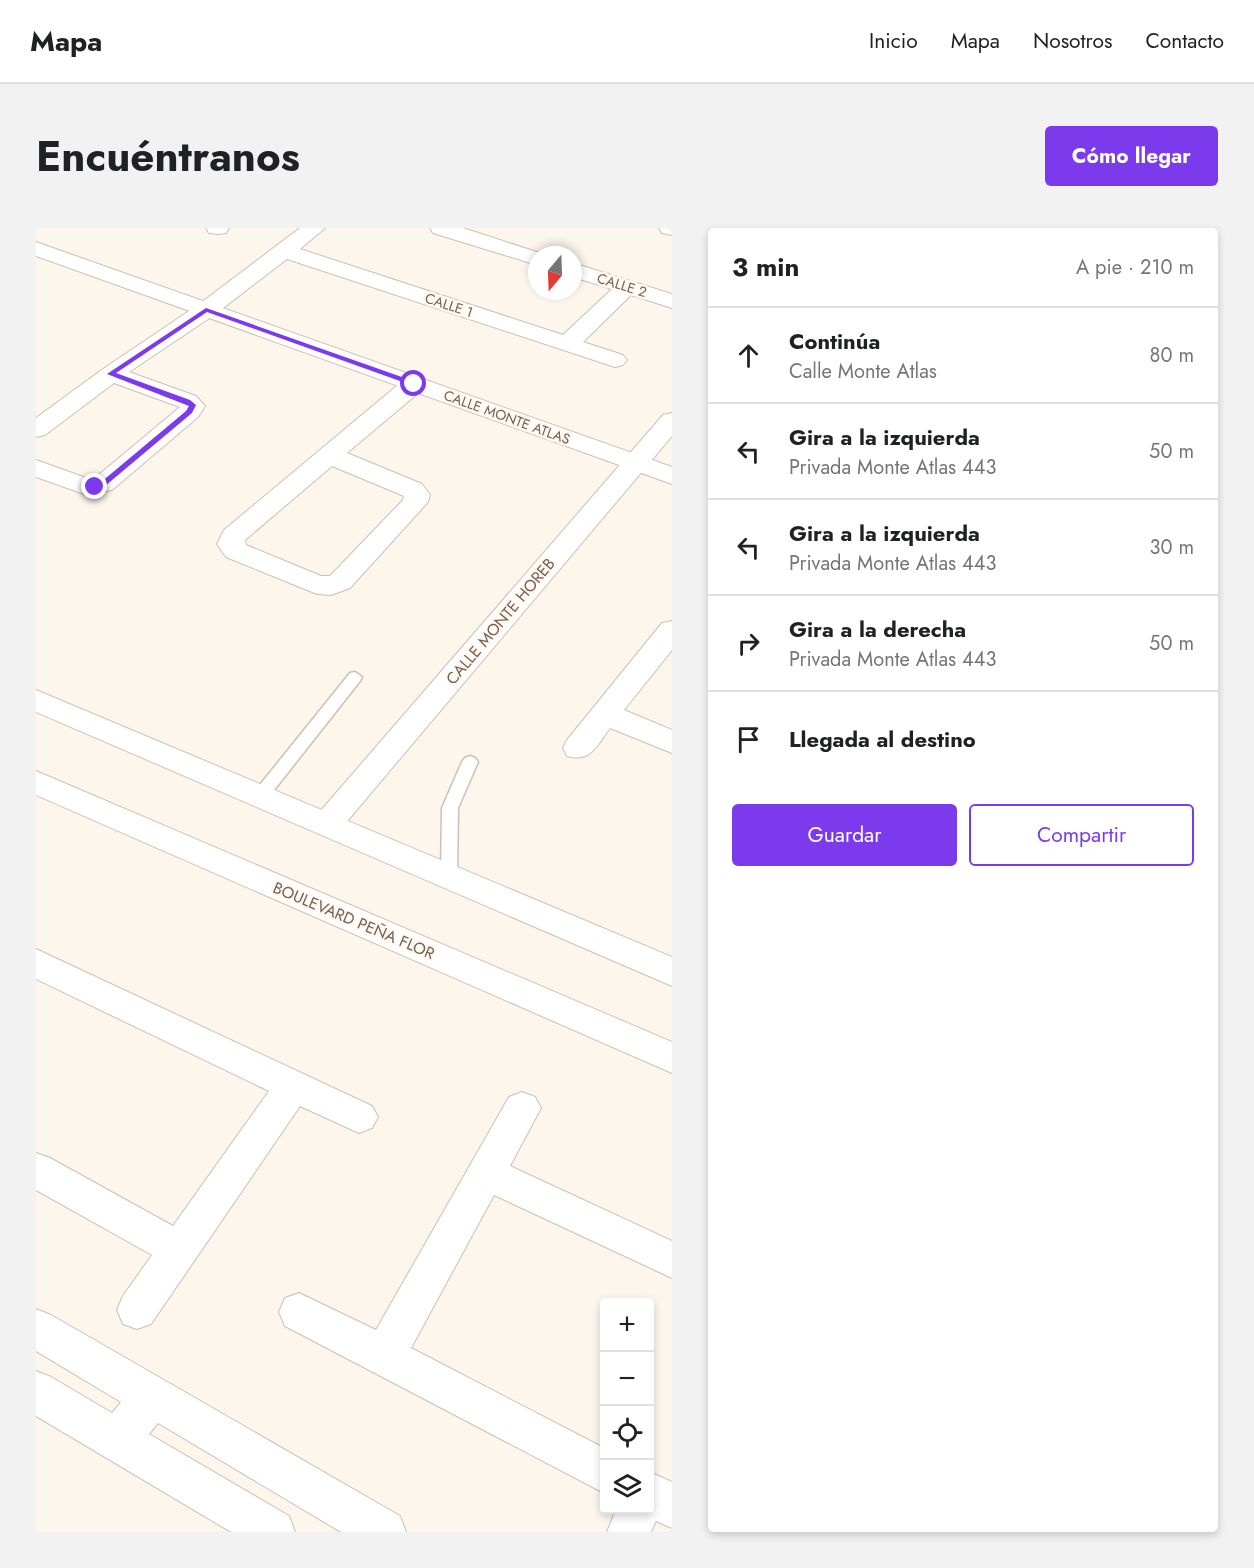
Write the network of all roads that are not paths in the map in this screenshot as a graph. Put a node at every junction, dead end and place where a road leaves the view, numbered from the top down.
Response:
1 (314, 228) edge
2 (441, 228) edge
3 (36, 249) edge
4 (284, 251) junction
5 (528, 255) edge
6 (582, 273) edge
7 (627, 287) junction
8 (672, 301) edge
9 (206, 310) junction
10 (567, 344) junction
11 (615, 360) dead end
12 (111, 374) junction
13 (414, 384) junction
14 (672, 420) edge
15 (36, 430) edge
16 (329, 455) junction
17 (634, 463) junction
18 (36, 468) edge
19 (672, 476) edge
20 (672, 630) edge
21 (355, 677) dead end
22 (36, 700) edge
23 (606, 714) junction
24 (672, 742) edge
25 (578, 748) dead end
26 (470, 762) dead end
27 (36, 782) edge
28 (261, 795) junction
29 (328, 823) junction
30 (449, 875) junction
31 (36, 963) edge
32 (672, 972) edge
33 (672, 1058) edge
34 (294, 1086) junction
35 (522, 1108) dead end
36 (359, 1117) dead end
37 (36, 1170) edge
38 (485, 1173) junction
39 (180, 1250) junction
40 (672, 1260) edge
41 (137, 1310) dead end
42 (299, 1312) dead end
43 (36, 1329) edge
44 (384, 1356) junction
45 (36, 1392) edge
46 (151, 1398) junction
47 (117, 1440) junction
48 (600, 1469) edge
49 (654, 1496) edge
50 (672, 1506) edge
51 (636, 1514) edge
52 (273, 1532) edge
53 (384, 1532) edge
54 (629, 1532) edge

1 - 4 street
2 - 5 street
3 - 9 street, CALLE MONTE ATLAS
4 - 9 street
4 - 10 street, CALLE 1
6 - 7 street, CALLE 2
7 - 8 street, CALLE 2
7 - 10 street
9 - 12 street
9 - 13 street, CALLE MONTE ATLAS
10 - 11 street, CALLE 1
12 - 15 street
12 - 18 street
13 - 16 street
13 - 17 street, CALLE MONTE ATLAS
14 - 17 street, CALLE MONTE HOREB
16 - 16 street
17 - 19 street, CALLE MONTE ATLAS
17 - 29 street, CALLE MONTE HOREB
20 - 23 street
21 - 28 lane
22 - 28 street
23 - 24 street
23 - 25 street
26 - 30 lane
27 - 33 street, BOULEVARD PEÑA FLOR
28 - 29 street
29 - 30 street
30 - 32 street
31 - 34 street
34 - 36 street
34 - 39 street
35 - 38 street
37 - 39 street
38 - 40 street
38 - 44 street
39 - 41 street
42 - 44 street
43 - 46 street
44 - 48 street
45 - 47 street
46 - 47 street
46 - 53 street
47 - 52 street
49 - 50 street
51 - 54 street

